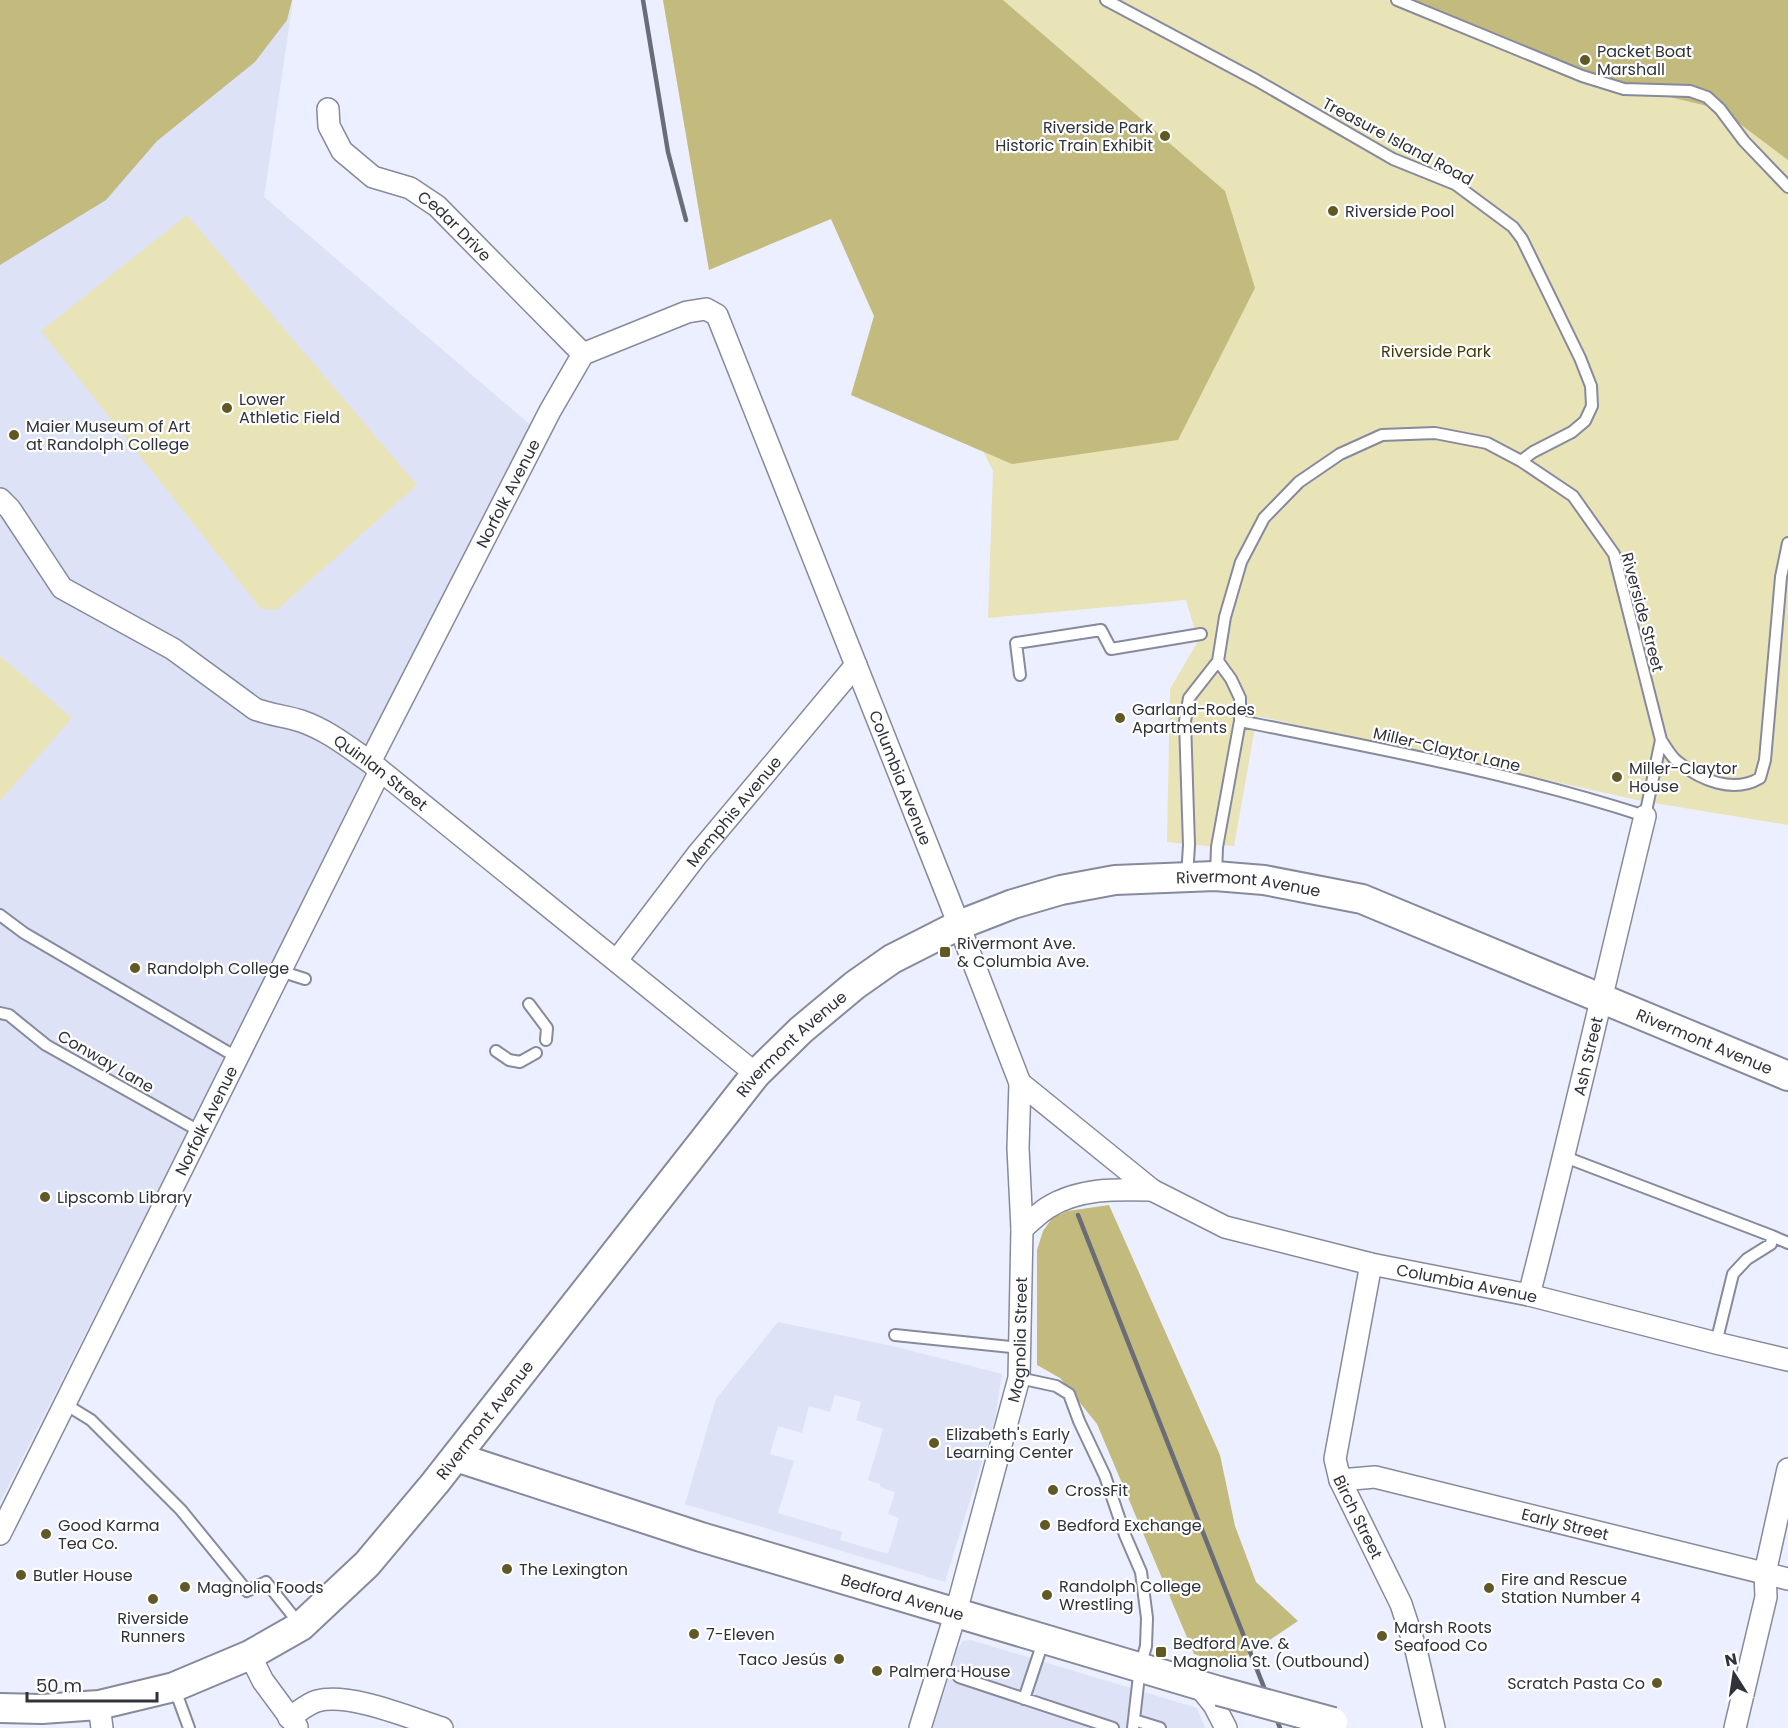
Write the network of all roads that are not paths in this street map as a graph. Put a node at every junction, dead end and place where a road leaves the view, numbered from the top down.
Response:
1 (1106, 0) edge
2 (1397, 0) edge
3 (328, 109) dead end
4 (1788, 188) edge
5 (583, 354) junction
6 (1521, 461) junction
7 (0, 499) edge
8 (1788, 543) edge
9 (1201, 634) dead end
10 (1218, 661) junction
11 (856, 665) junction
12 (1020, 675) dead end
13 (1240, 721) junction
14 (1660, 740) junction
15 (375, 767) junction
16 (1645, 816) junction
17 (1215, 876) junction
18 (1187, 877) junction
19 (0, 915) edge
20 (959, 925) junction
21 (617, 960) junction
22 (280, 971) junction
23 (305, 979) dead end
24 (1600, 998) junction
25 (529, 1004) dead end
26 (0, 1013) edge
27 (546, 1040) dead end
28 (496, 1051) dead end
29 (536, 1053) dead end
30 (238, 1058) junction
31 (756, 1074) junction
32 (1788, 1076) edge
33 (1020, 1083) junction
34 (201, 1132) junction
35 (1565, 1156) junction
36 (1152, 1190) junction
37 (1022, 1229) junction
38 (1772, 1236) junction
39 (1788, 1243) edge
40 (1371, 1264) junction
41 (1529, 1295) junction
42 (895, 1335) dead end
43 (1716, 1343) junction
44 (1020, 1348) junction
45 (1788, 1359) edge
46 (1019, 1378) junction
47 (65, 1404) junction
48 (456, 1457) junction
49 (1788, 1469) edge
50 (1340, 1480) junction
51 (0, 1534) edge
52 (1765, 1573) junction
53 (1788, 1579) edge
54 (956, 1612) junction
55 (301, 1626) junction
56 (1044, 1639) junction
57 (250, 1655) junction
58 (1140, 1667) junction
59 (959, 1677) dead end
60 (174, 1687) junction
61 (1209, 1688) junction
62 (1024, 1699) junction
63 (0, 1708) edge
64 (100, 1717) edge
65 (293, 1723) edge
66 (1134, 1724) edge
67 (1342, 1725) edge
68 (189, 1728) edge
69 (442, 1728) edge
70 (920, 1728) edge
71 (1113, 1728) edge
72 (1160, 1728) edge
73 (1226, 1728) edge
74 (1434, 1728) edge
75 (1735, 1728) edge

1 - 6 lane, Treasure Island Road
2 - 4 lane
3 - 5 street, Cedar Drive
5 - 11 street, Columbia Avenue
5 - 15 street, Norfolk Avenue
6 - 10 lane, Riverside Street
6 - 14 lane, Riverside Street
7 - 15 street, Quinlan Street
8 - 14 lane
9 - 12 lane
10 - 13 lane
10 - 18 lane
11 - 20 street, Columbia Avenue
11 - 21 street, Memphis Avenue
13 - 16 lane, Miller-Claytor Lane
13 - 17 lane
14 - 16 lane, Riverside Street
15 - 21 street, Quinlan Street
15 - 22 street, Norfolk Avenue
16 - 24 street, Ash Street
17 - 18 main road, Rivermont Avenue
17 - 24 main road, Rivermont Avenue
18 - 20 main road, Rivermont Avenue
19 - 30 lane
20 - 31 main road, Rivermont Avenue
20 - 33 street, Columbia Avenue
21 - 31 street, Quinlan Street
22 - 23 lane
22 - 30 street, Norfolk Avenue
24 - 32 main road, Rivermont Avenue
24 - 35 street, Ash Street
25 - 27 lane
26 - 34 lane, Conway Lane
28 - 29 lane
30 - 34 street, Norfolk Avenue
31 - 48 main road, Rivermont Avenue
33 - 36 street, Columbia Avenue
33 - 37 street, Magnolia Street
34 - 47 street, Norfolk Avenue
35 - 38 lane
35 - 41 street, Ash Street
36 - 37 street, Columbia Avenue
36 - 40 street, Columbia Avenue
37 - 44 street, Magnolia Street
38 - 39 lane
38 - 43 lane
40 - 41 street, Columbia Avenue
40 - 50 street, Birch Street
41 - 43 street, Columbia Avenue
42 - 44 lane
43 - 45 street, Columbia Avenue
44 - 46 street, Magnolia Street
46 - 54 street, Magnolia Street
46 - 58 lane
47 - 51 street, Norfolk Avenue
47 - 55 lane
48 - 54 main road, Bedford Avenue
48 - 55 main road, Rivermont Avenue
49 - 52 street
50 - 52 street, Early Street
50 - 74 street, Birch Street
52 - 53 street, Early Street
52 - 75 street
54 - 56 main road, Bedford Avenue
54 - 70 street, Magnolia Street
55 - 57 main road, Rivermont Avenue
56 - 58 main road, Bedford Avenue
56 - 62 lane
57 - 60 main road, Rivermont Avenue
57 - 65 street
58 - 61 main road, Bedford Avenue
58 - 66 lane
59 - 62 lane
60 - 64 main road, Rivermont Avenue
60 - 68 lane
61 - 67 main road, Bedford Avenue, bridge
61 - 73 street
62 - 71 lane
63 - 64 main road, Rivermont Avenue
65 - 69 street
66 - 72 lane

